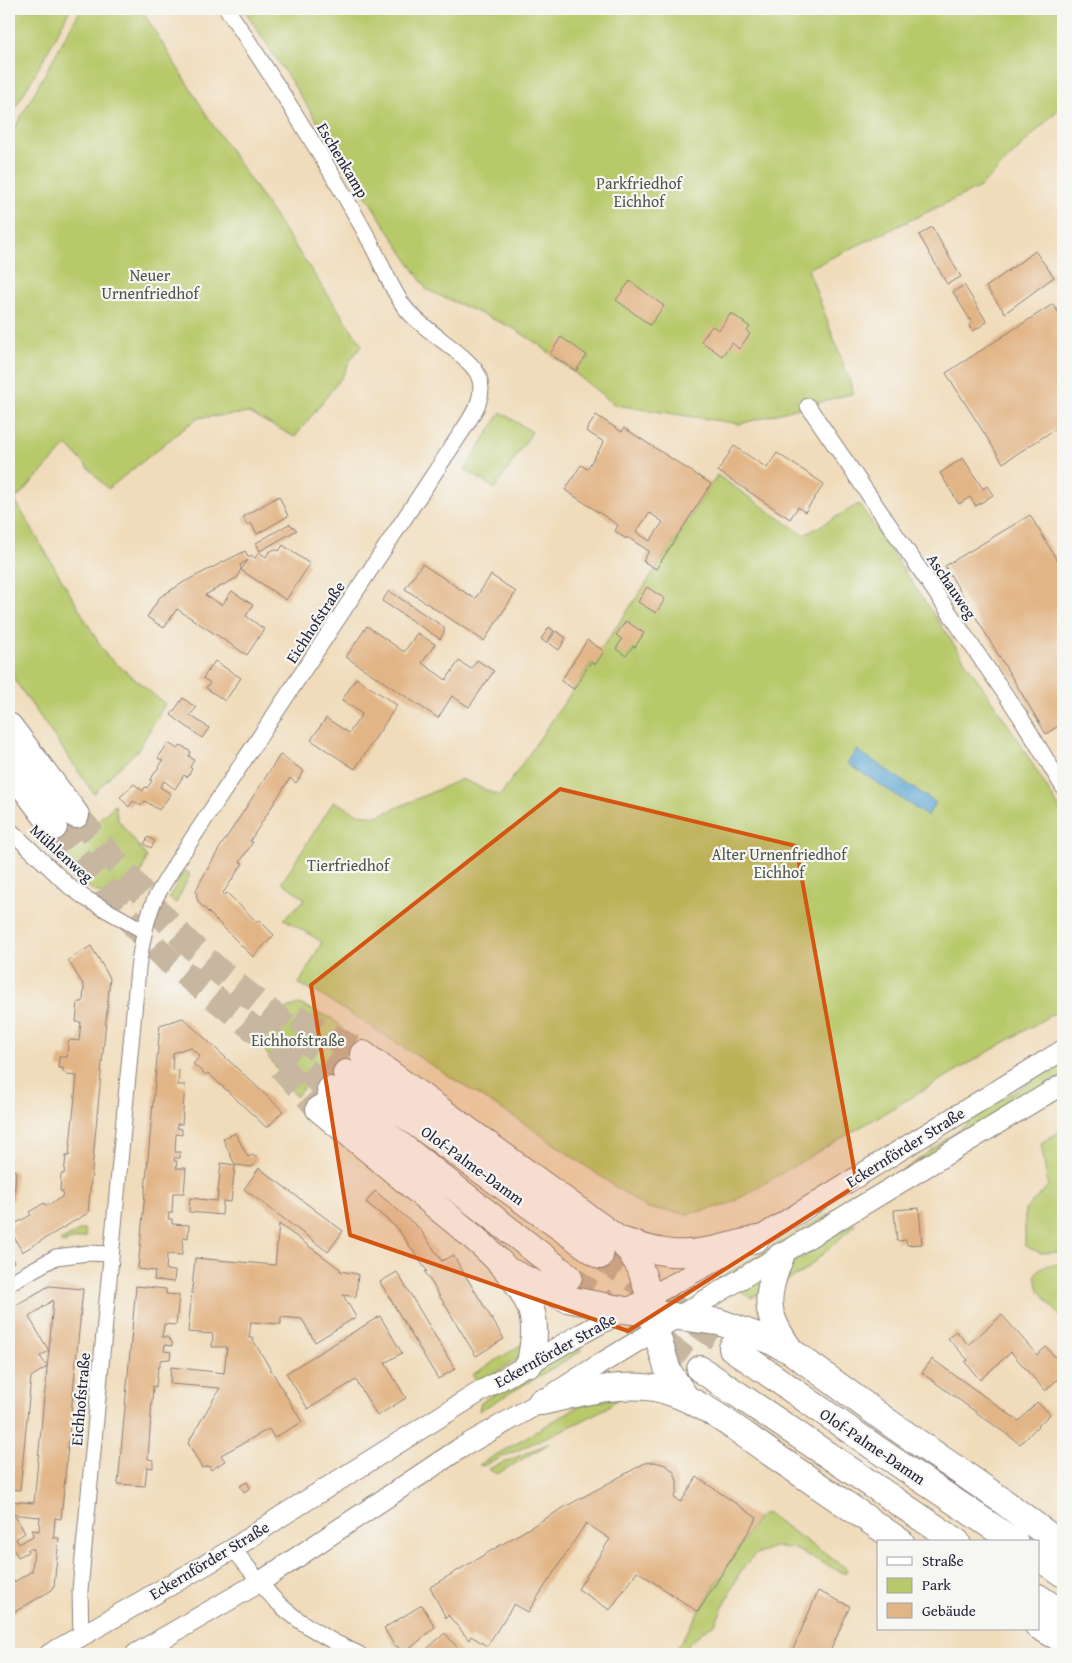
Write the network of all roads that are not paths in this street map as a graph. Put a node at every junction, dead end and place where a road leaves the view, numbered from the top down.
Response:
1 (227, 9) edge
2 (427, 329) joint
3 (808, 406) dead end
4 (9, 726) edge
5 (9, 767) edge
6 (1063, 787) edge
7 (9, 829) edge
8 (144, 931) junction
9 (1063, 1050) edge
10 (363, 1054) tunnel mouth
11 (1063, 1084) edge
12 (332, 1090) junction
13 (756, 1239) junction
14 (609, 1247) junction
15 (110, 1254) junction
16 (781, 1256) junction
17 (507, 1270) junction
18 (569, 1277) tunnel mouth
19 (9, 1283) edge
20 (625, 1310) junction
21 (652, 1314) junction
22 (679, 1316) junction
23 (732, 1348) tunnel mouth
24 (791, 1351) junction
25 (530, 1363) junction
26 (700, 1369) tunnel mouth
27 (686, 1398) junction
28 (541, 1402) junction
29 (898, 1540) edge
30 (954, 1540) edge
31 (1013, 1540) edge
32 (1063, 1546) edge
33 (233, 1549) junction
34 (1040, 1558) edge
35 (1063, 1574) edge
36 (260, 1582) junction
37 (1040, 1598) edge
38 (1063, 1614) edge
39 (1040, 1627) edge
40 (1063, 1640) edge
41 (80, 1648) edge
42 (50, 1654) edge
43 (136, 1654) edge
44 (359, 1654) edge

1 - 2 street, Eschenkamp
2 - 8 street, Eichhofstraße
3 - 6 street, Aschauweg
4 - 5 highway
7 - 8 street, Mühlenweg
8 - 15 street, Eichhofstraße
9 - 13 main road, Eckernförder Straße
10 - 14 highway
11 - 16 main road, Eckernförder Straße
12 - 14 highway, Olof-Palme-Damm
12 - 17 highway
12 - 18 highway, Olof-Palme-Damm
13 - 14 highway
13 - 21 main road, Eckernförder Straße
14 - 21 highway
15 - 19 street
15 - 41 street, Eichhofstraße
16 - 22 main road, Eckernförder Straße
16 - 24 highway
17 - 20 highway
17 - 25 highway
20 - 21 highway
20 - 25 main road, Eckernförder Straße
21 - 22 highway
21 - 27 highway
21 - 28 main road, Eckernförder Straße
22 - 24 highway
23 - 31 highway, Olof-Palme-Damm
24 - 32 highway
25 - 33 main road, Eckernförder Straße
26 - 30 highway, Olof-Palme-Damm
27 - 28 highway
27 - 29 highway
28 - 36 main road, Eckernförder Straße
33 - 36 street
33 - 41 main road, Eckernförder Straße
34 - 35 highway
36 - 43 main road, Eckernförder Straße
36 - 44 street
37 - 38 highway
39 - 40 highway
41 - 42 main road, Eckernförder Straße

